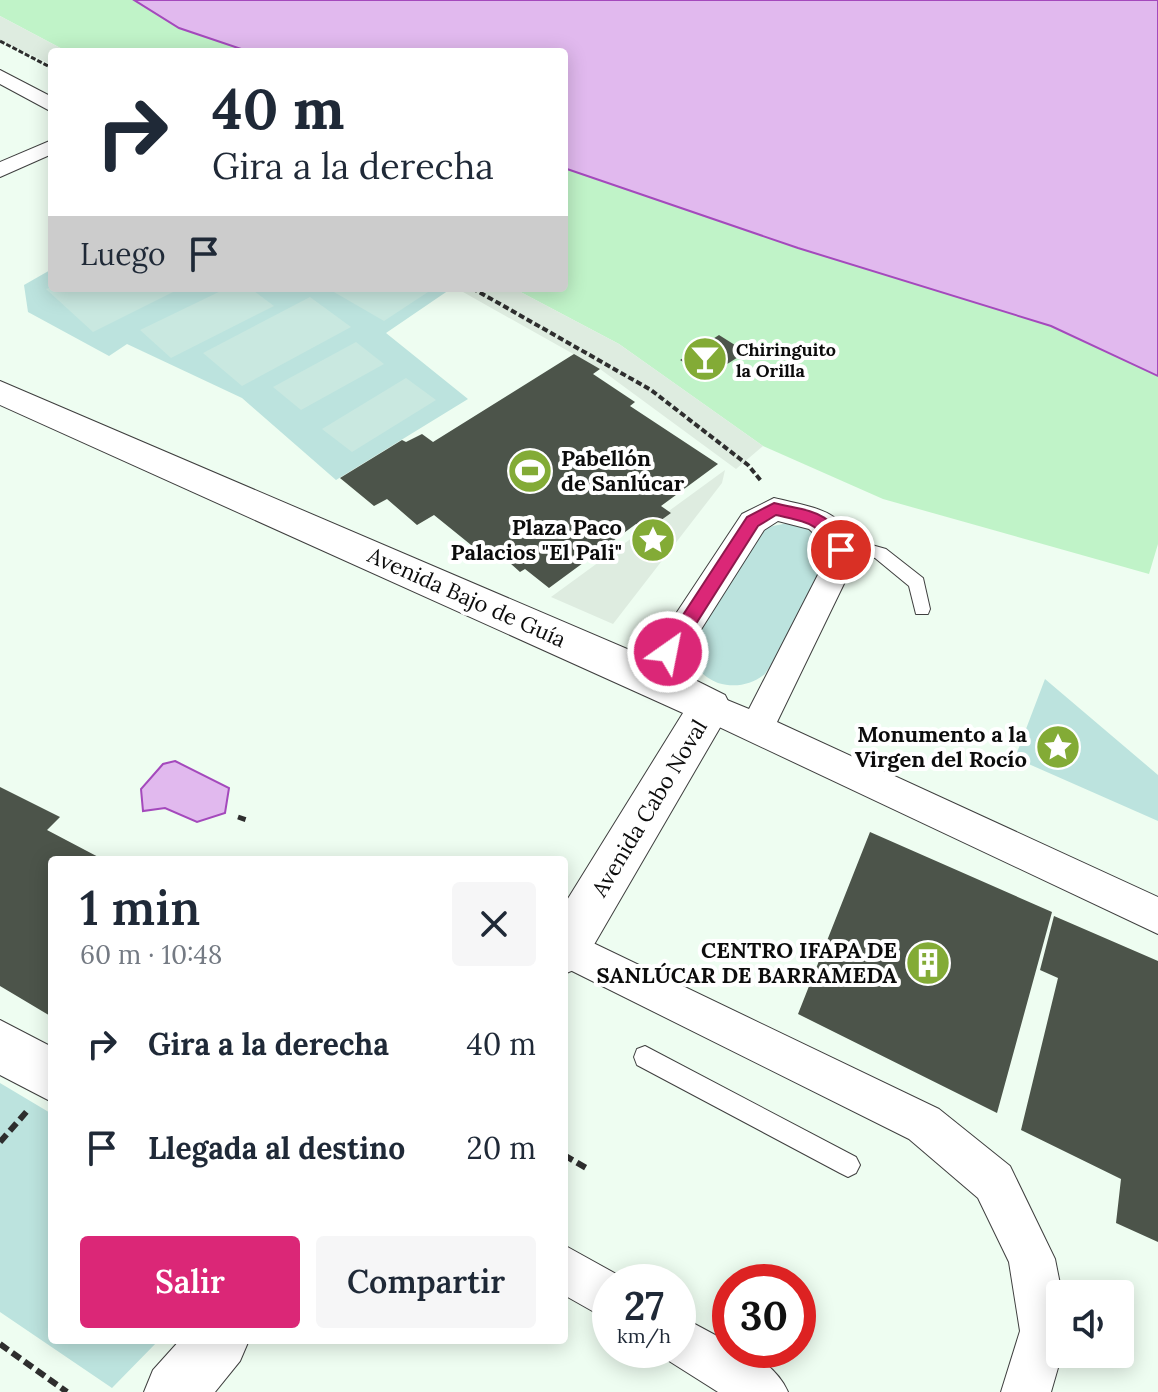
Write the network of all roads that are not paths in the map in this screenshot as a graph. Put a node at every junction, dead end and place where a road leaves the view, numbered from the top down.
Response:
1 (0, 76) edge
2 (48, 104) edge
3 (48, 148) edge
4 (0, 170) edge
5 (0, 392) edge
6 (841, 550) junction
7 (922, 609) dead end
8 (652, 678) junction
9 (710, 707) junction
10 (757, 728) junction
11 (1158, 916) edge
12 (568, 943) edge
13 (568, 949) edge
14 (0, 1046) edge
15 (645, 1057) dead end
16 (48, 1074) edge
17 (848, 1165) dead end
18 (568, 1271) edge
19 (592, 1286) edge
20 (216, 1344) edge
21 (696, 1350) edge
22 (175, 1392) edge
23 (763, 1392) edge
24 (1026, 1392) edge

1 - 2 street
3 - 4 street
5 - 8 street, Avenida Bajo de Guía
6 - 7 lane
6 - 8 street
6 - 10 street
8 - 9 street, Avenida Bajo de Guía
9 - 10 street, Avenida Bajo de Guía
9 - 12 street, Avenida Cabo Noval
10 - 11 street, Avenida Bajo de Guía
13 - 24 street
14 - 16 street
15 - 17 lane
18 - 19 street
20 - 22 street
21 - 23 street

